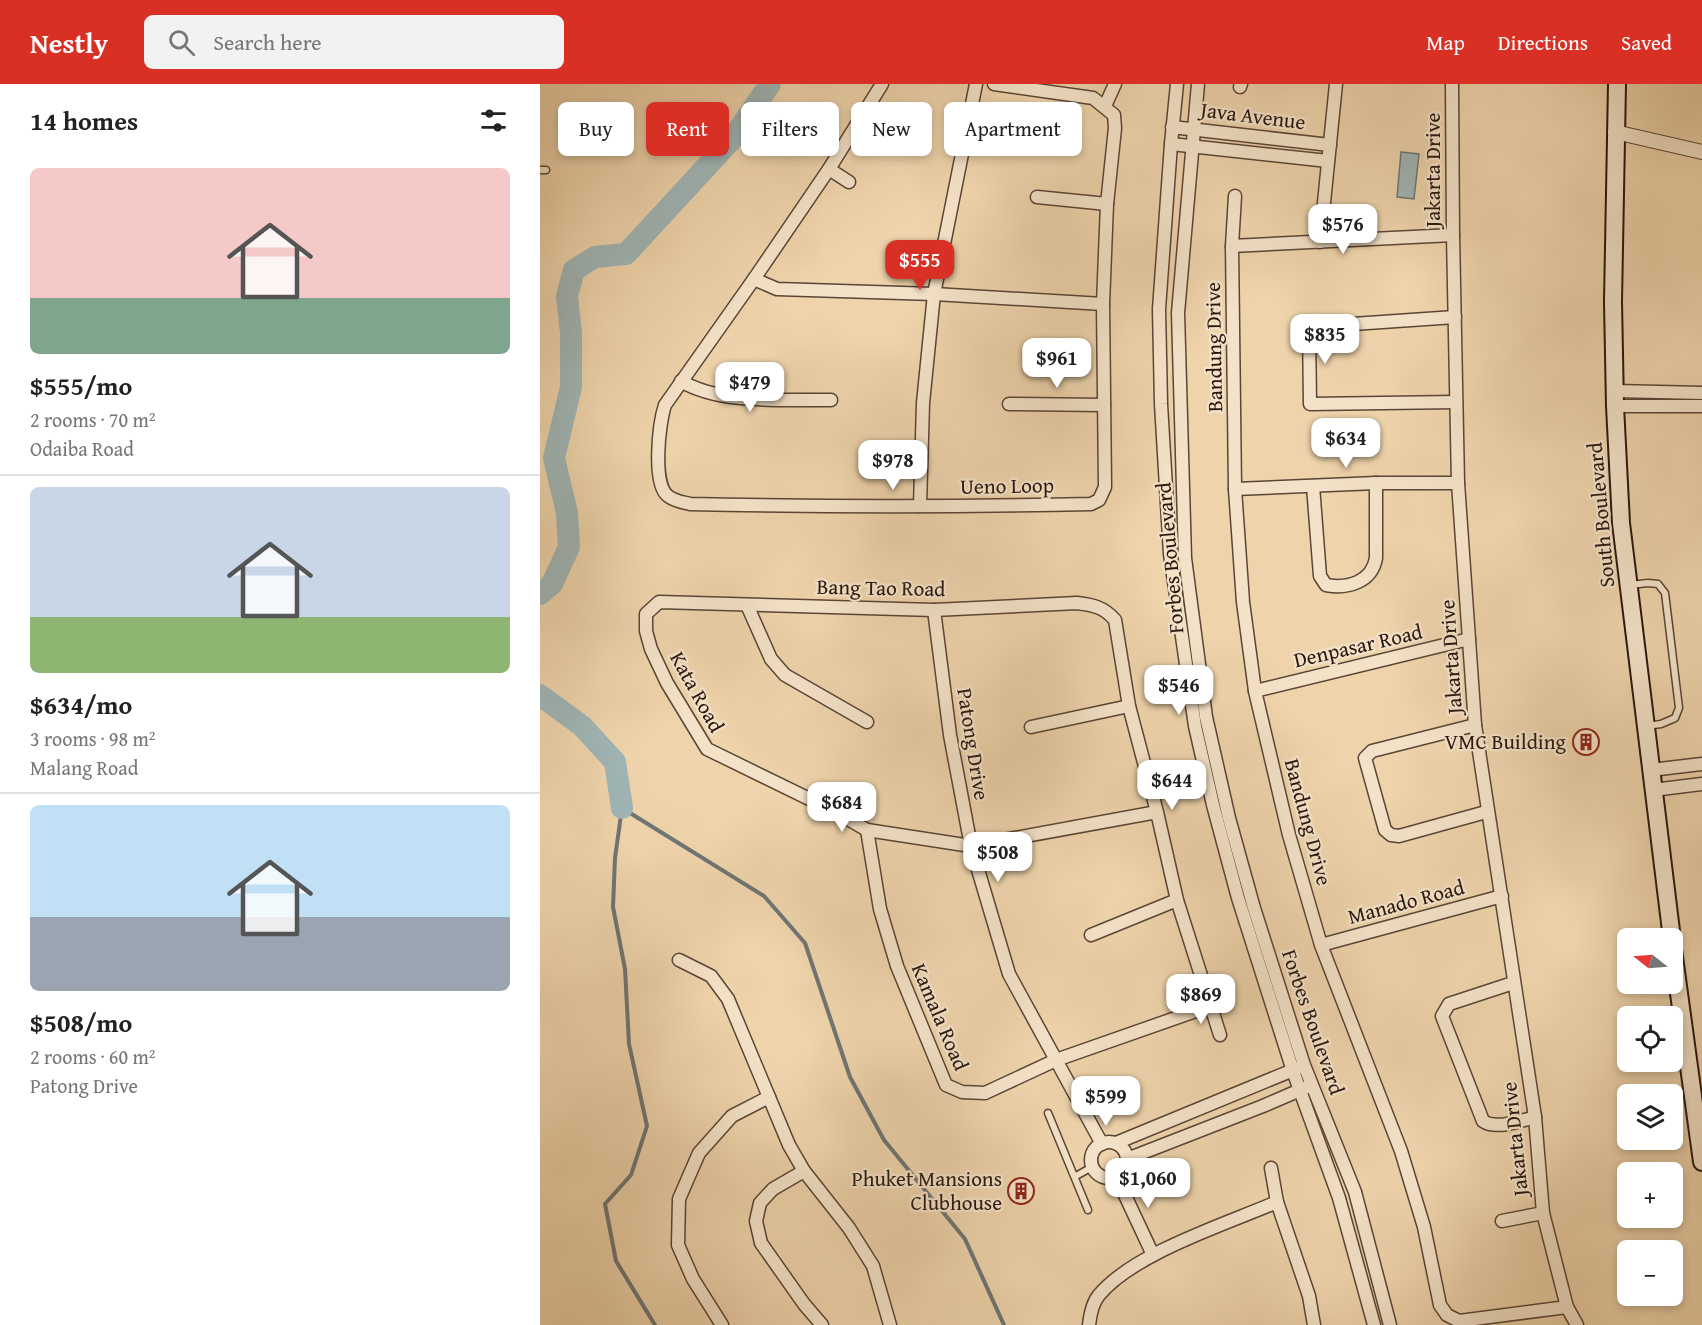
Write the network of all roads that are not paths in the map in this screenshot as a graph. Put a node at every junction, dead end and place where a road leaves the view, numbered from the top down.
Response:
1 (882, 84) edge
2 (976, 84) edge
3 (994, 84) edge
4 (1115, 84) edge
5 (1177, 84) edge
6 (1198, 84) edge
7 (1336, 84) edge
8 (1450, 84) edge
9 (1617, 84) edge
10 (1105, 106) junction
11 (1172, 127) junction
12 (1193, 129) junction
13 (1615, 132) junction
14 (1171, 144) junction
15 (1330, 145) junction
16 (1192, 146) junction
17 (1702, 152) edge
18 (1328, 162) junction
19 (829, 169) junction
20 (849, 182) dead end
21 (1235, 196) dead end
22 (1037, 197) dead end
23 (1107, 204) junction
24 (1453, 235) junction
25 (1320, 242) junction
26 (1232, 246) junction
27 (754, 279) junction
28 (934, 294) junction
29 (1103, 303) junction
30 (1455, 317) junction
31 (681, 381) junction
32 (1702, 393) edge
33 (1615, 398) junction
34 (831, 400) dead end
35 (1456, 402) junction
36 (1010, 404) dead end
37 (1104, 405) junction
38 (1702, 406) edge
39 (1376, 483) junction
40 (1458, 483) junction
41 (1313, 486) junction
42 (1235, 489) junction
43 (920, 506) junction
44 (1629, 585) junction
45 (747, 605) junction
46 (934, 610) junction
47 (646, 614) joint
48 (1469, 639) junction
49 (1255, 691) junction
50 (1128, 706) junction
51 (867, 722) dead end
52 (1474, 725) junction
53 (1645, 726) junction
54 (1031, 727) dead end
55 (1702, 764) edge
56 (1651, 770) junction
57 (1702, 784) edge
58 (1653, 790) junction
59 (1157, 812) junction
60 (1486, 812) junction
61 (867, 831) junction
62 (971, 846) junction
63 (1502, 896) junction
64 (1177, 900) junction
65 (1670, 928) edge
66 (1091, 934) dead end
67 (1321, 945) junction
68 (679, 960) dead end
69 (1513, 983) junction
70 (1679, 994) edge
71 (1210, 1006) junction
72 (1220, 1035) dead end
73 (1056, 1060) junction
74 (1298, 1068) junction
75 (1306, 1087) junction
76 (769, 1097) junction
77 (1048, 1113) dead end
78 (1535, 1117) junction
79 (1116, 1143) junction
80 (1102, 1144) junction
81 (1127, 1159) junction
82 (1702, 1162) edge
83 (1092, 1167) junction
84 (1271, 1168) dead end
85 (804, 1171) junction
86 (1076, 1176) junction
87 (1116, 1176) junction
88 (1277, 1202) junction
89 (1088, 1210) dead end
90 (1543, 1213) junction
91 (1502, 1221) dead end
92 (1153, 1255) junction
93 (1567, 1307) junction
94 (1482, 1322) edge
95 (722, 1325) edge
96 (822, 1325) edge
97 (890, 1325) edge
98 (1089, 1325) edge
99 (1314, 1325) edge
100 (1374, 1325) edge
101 (1390, 1325) edge
102 (1577, 1325) edge

1 - 19 street, Ueno Loop
2 - 28 street
3 - 10 street
4 - 10 street
5 - 11 street, Forbes Boulevard
6 - 12 street, Forbes Boulevard
7 - 15 street
8 - 24 street, Jakarta Drive
9 - 13 main road, South Boulevard
10 - 23 street, Ueno Loop
11 - 12 street, Java Avenue
11 - 14 street, Forbes Boulevard
12 - 15 street, Java Avenue
12 - 16 street, Forbes Boulevard
13 - 17 street
13 - 33 main road, South Boulevard
14 - 16 street, Java Avenue
14 - 74 street, Forbes Boulevard
15 - 18 street
16 - 18 street, Java Avenue
16 - 74 street, Forbes Boulevard
18 - 25 street
19 - 20 street
19 - 27 street, Ueno Loop
21 - 26 street, Bandung Drive
22 - 23 street
23 - 29 street, Ueno Loop
24 - 25 street
24 - 30 street, Jakarta Drive
25 - 26 street
26 - 42 street, Bandung Drive
27 - 28 street
27 - 31 street, Ueno Loop
28 - 29 street
28 - 43 street
29 - 37 street, Ueno Loop
30 - 35 street, Jakarta Drive
30 - 35 street
31 - 34 street
31 - 43 street, Ueno Loop
32 - 33 street
33 - 38 street
33 - 44 main road, South Boulevard
35 - 40 street, Jakarta Drive
36 - 37 street
37 - 43 street, Ueno Loop
39 - 40 street
39 - 41 street
39 - 41 street
40 - 48 street, Jakarta Drive
41 - 42 street
42 - 49 street, Bandung Drive
44 - 53 main road, South Boulevard
44 - 53 lane
45 - 46 street, Bang Tao Road
45 - 47 street, Bang Tao Road
45 - 51 street
46 - 50 street, Bang Tao Road
46 - 62 street, Patong Drive
47 - 61 street, Kata Road
48 - 49 street, Denpasar Road
48 - 52 street, Jakarta Drive
49 - 67 street, Bandung Drive
50 - 54 street
50 - 59 street
52 - 60 street, Jakarta Drive
52 - 60 street
53 - 56 main road, South Boulevard
55 - 56 street
56 - 58 main road, South Boulevard
57 - 58 street
58 - 65 main road, South Boulevard
59 - 62 street, Kata Road
59 - 64 street
60 - 63 street, Jakarta Drive
61 - 62 street, Kata Road
61 - 73 street, Kamala Road
62 - 73 street, Patong Drive
63 - 67 street, Manado Road
63 - 69 street, Jakarta Drive
64 - 66 street
64 - 71 street
67 - 94 street, Bandung Drive
68 - 76 street
69 - 78 street, Jakarta Drive
69 - 78 street
70 - 82 main road, South Boulevard
71 - 72 street
71 - 73 street, Kamala Road
73 - 80 street, Patong Drive
74 - 75 street, Forbes Boulevard
74 - 79 street
75 - 81 street
75 - 100 street, Forbes Boulevard
75 - 101 street, Forbes Boulevard
76 - 85 street
76 - 95 street
77 - 86 lane
78 - 90 street, Jakarta Drive
79 - 80 street
79 - 81 street
80 - 83 street
81 - 87 street
83 - 86 lane
83 - 87 street
84 - 88 street
85 - 96 street
85 - 97 street
86 - 89 lane
87 - 92 street
88 - 92 street
88 - 99 street
90 - 91 street
90 - 93 street, Jakarta Drive
92 - 98 street
93 - 94 street, Bandung Drive
93 - 102 street, Jakarta Drive

